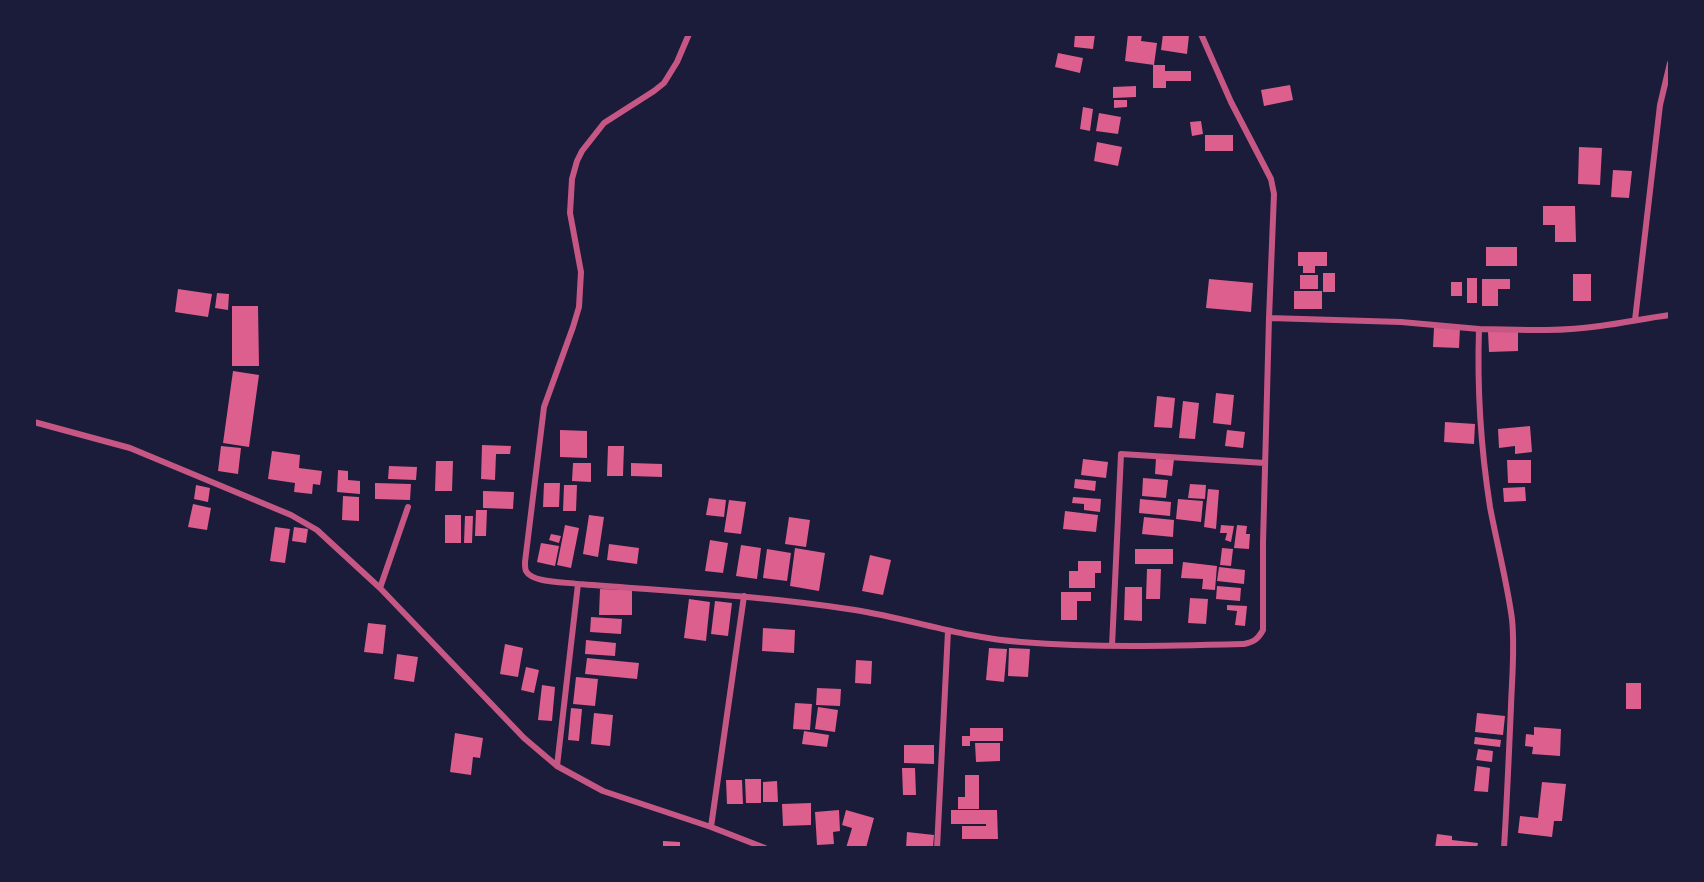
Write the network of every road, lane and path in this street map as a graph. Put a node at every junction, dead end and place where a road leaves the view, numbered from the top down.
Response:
1 (689, 34) edge
2 (1201, 34) edge
3 (1670, 63) edge
4 (1670, 315) edge
5 (1269, 318) junction
6 (1635, 320) junction
7 (1479, 329) junction
8 (34, 422) edge
9 (1265, 463) junction
10 (408, 507) dead end
11 (578, 584) junction
12 (380, 588) junction
13 (744, 596) junction
14 (948, 631) junction
15 (1112, 646) junction
16 (558, 766) junction
17 (711, 827) junction
18 (765, 848) edge
19 (937, 848) edge
20 (1504, 848) edge

1 - 11 street
2 - 5 street
3 - 6 street
4 - 6 street
5 - 7 street
5 - 9 street
6 - 7 street
7 - 20 street
8 - 12 street
9 - 15 street
9 - 15 street
10 - 12 street
11 - 13 street
11 - 16 street
12 - 16 street
13 - 14 street
13 - 17 street
14 - 15 street
14 - 19 street
16 - 17 street
17 - 18 street

